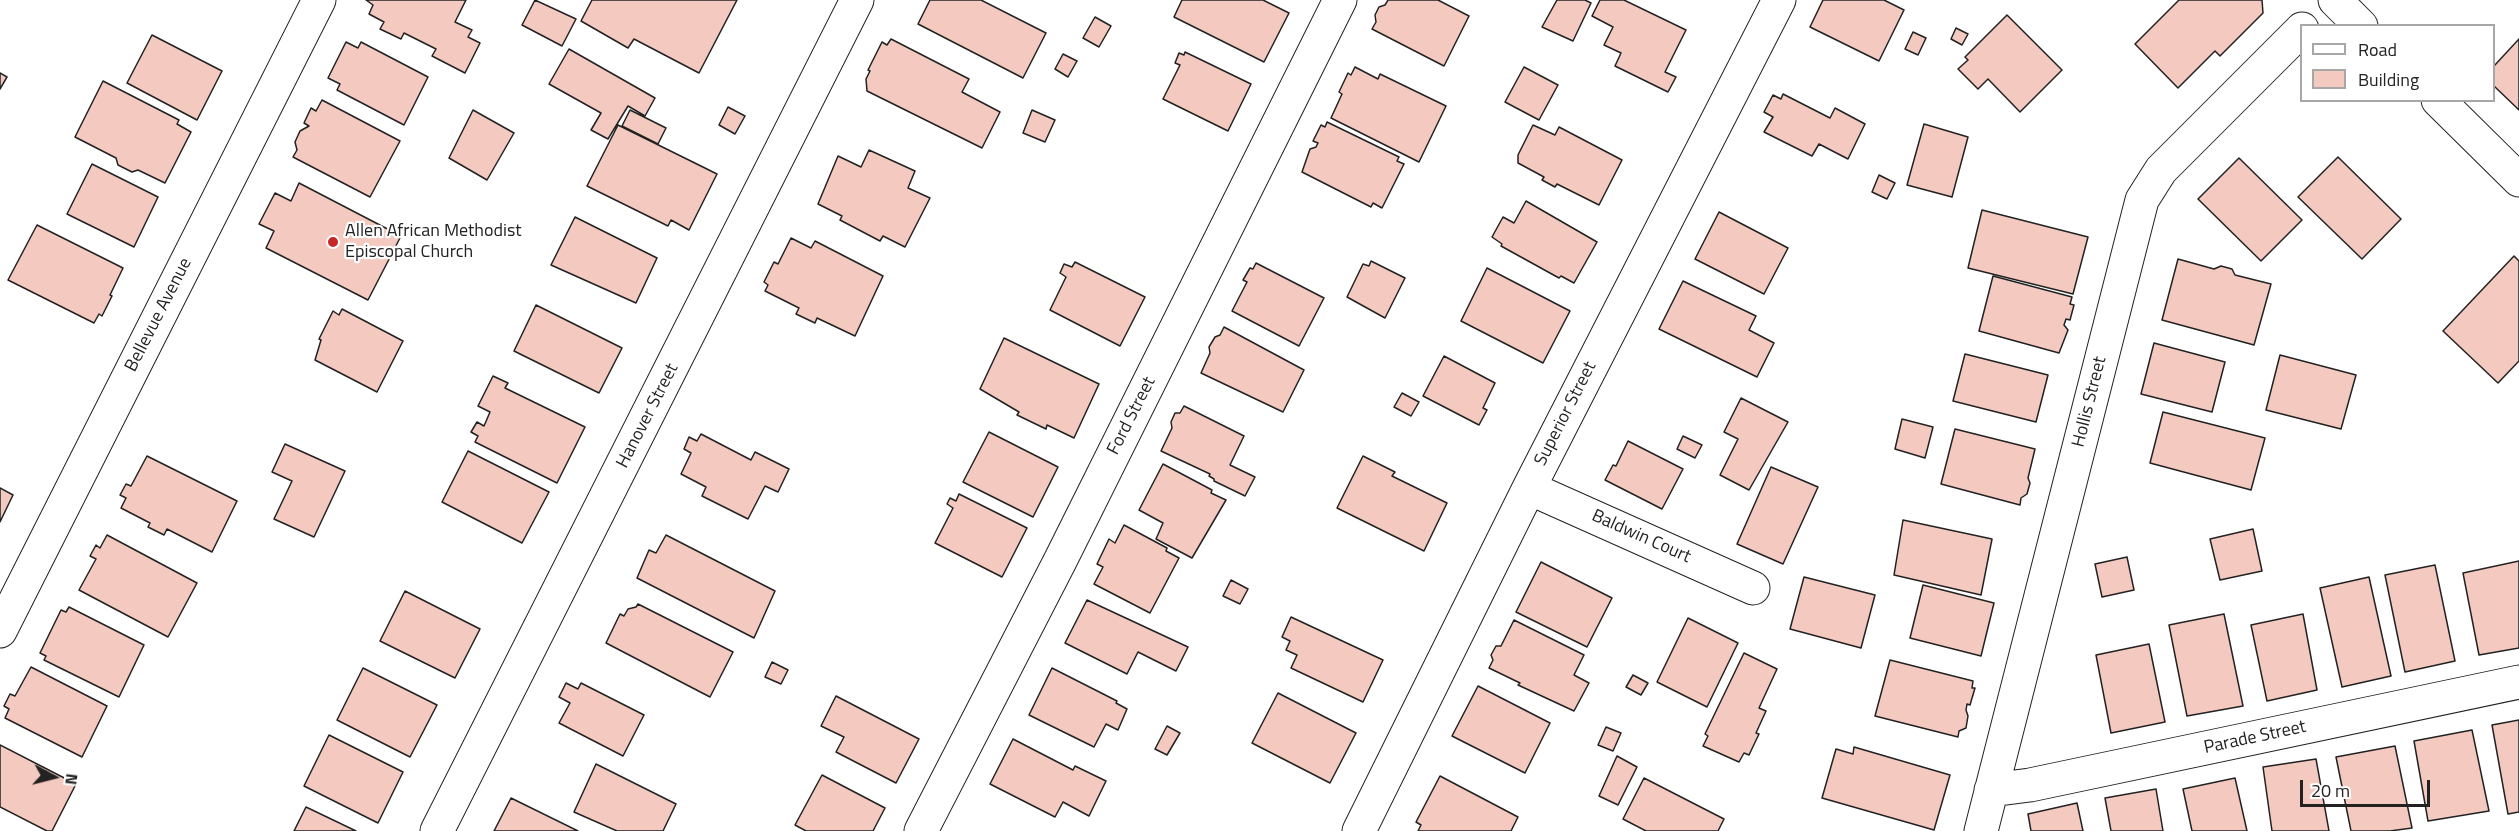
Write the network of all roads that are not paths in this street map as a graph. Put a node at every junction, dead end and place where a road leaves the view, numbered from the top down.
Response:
1 (319, 0) edge
2 (857, 0) edge
3 (1340, 0) edge
4 (1779, 0) edge
5 (2333, 0) edge
6 (2307, 24) edge
7 (2359, 24) edge
8 (2300, 30) edge
9 (2440, 102) edge
10 (2519, 180) edge
11 (1529, 488) junction
12 (1753, 588) dead end
13 (0, 631) edge
14 (2519, 682) edge
15 (1991, 790) junction
16 (437, 831) edge
17 (921, 831) edge
18 (1359, 831) edge
19 (1981, 831) edge

1 - 13 street, Bellevue Avenue
2 - 16 street, Hanover Street
3 - 17 street, Ford Street
4 - 11 street, Superior Street
5 - 6 street
5 - 7 street
8 - 15 street, Hollis Street
9 - 10 street
11 - 12 street, Baldwin Court
11 - 18 street, Superior Street
14 - 15 street, Parade Street
15 - 19 street, Hollis Street

